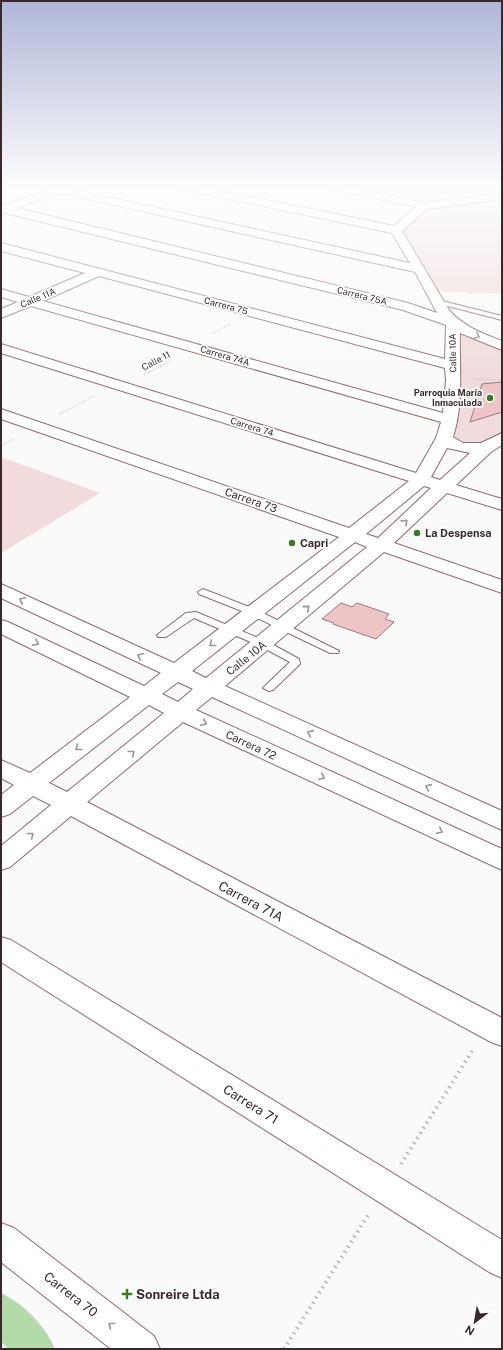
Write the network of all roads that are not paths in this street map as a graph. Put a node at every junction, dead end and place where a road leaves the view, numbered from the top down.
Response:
1 (9, 249) edge
2 (166, 249) edge
3 (325, 249) edge
4 (407, 249) edge
5 (419, 270) junction
6 (98, 272) junction
7 (1, 293) edge
8 (30, 301) junction
9 (438, 302) junction
10 (1, 314) edge
11 (502, 318) edge
12 (453, 323) junction
13 (502, 346) edge
14 (1, 348) edge
15 (453, 373) junction
16 (1, 414) edge
17 (450, 420) junction
18 (444, 438) junction
19 (493, 443) edge
20 (421, 480) junction
21 (443, 487) junction
22 (502, 505) edge
23 (352, 535) junction
24 (381, 545) junction
25 (502, 587) edge
26 (1, 590) edge
27 (203, 592) dead end
28 (253, 612) junction
29 (1, 626) edge
30 (284, 627) junction
31 (231, 629) junction
32 (162, 635) dead end
33 (264, 644) junction
34 (334, 651) dead end
35 (175, 672) junction
36 (210, 688) junction
37 (269, 688) dead end
38 (145, 696) junction
39 (181, 712) junction
40 (1, 768) edge
41 (32, 784) junction
42 (69, 804) junction
43 (1, 808) edge
44 (502, 820) edge
45 (1, 860) edge
46 (502, 860) edge
47 (1, 948) edge
48 (495, 1030) edge
49 (1, 1240) edge
50 (502, 1260) edge
51 (2, 1314) edge
52 (36, 1349) edge
53 (141, 1349) edge

1 - 6 street, Carrera 75
2 - 12 street, Carrera 75A
3 - 5 street
4 - 5 street, Calle 10A
5 - 9 street, Calle 10A
6 - 8 street, Calle 11A
6 - 15 street, Carrera 75
7 - 8 street, Carrera 74A
8 - 10 street, Calle 11A
8 - 17 street, Carrera 74A
9 - 11 lane
9 - 12 street, Calle 10A
12 -> 13 street, Carrera 75A
12 - 15 street, Calle 10A
14 - 20 street, Carrera 74
15 - 17 street, Calle 10A
16 - 23 street, Carrera 73
17 - 18 street, Calle 10A
18 - 19 street, Calle 10A
18 - 20 street, Calle 10A
19 - 21 street, Calle 10A
20 - 21 street, Carrera 74
20 - 23 street, Calle 10A
21 - 22 street, Carrera 74
24 -> 21 street, Calle 10A
23 - 24 street, Carrera 73
23 - 28 street, Calle 10A
24 - 25 street, Carrera 73
30 -> 24 street, Calle 10A
35 -> 26 street
27 - 28 lane
28 - 30 lane
28 - 31 street, Calle 10A
29 -> 38 street, Carrera 72
30 - 33 street, Calle 10A
30 - 34 lane
31 - 32 lane
31 - 33 lane
31 -> 35 street, Calle 10A
33 - 36 street, Calle 10A
33 - 37 lane
35 - 36 street
35 - 38 street, Calle 10A
36 - 39 street, Calle 10A
44 -> 36 street
38 - 39 street, Carrera 72
38 -> 41 street, Calle 10A
42 -> 39 street, Calle 10A
39 -> 46 street, Carrera 72
40 - 41 street, Carrera 71A
41 - 42 street, Carrera 71A
41 - 43 street, Calle 10A
45 -> 42 street, Calle 10A
42 - 48 street, Carrera 71A
47 - 50 street, Carrera 71
53 -> 49 street, Carrera 70
51 - 52 main road

